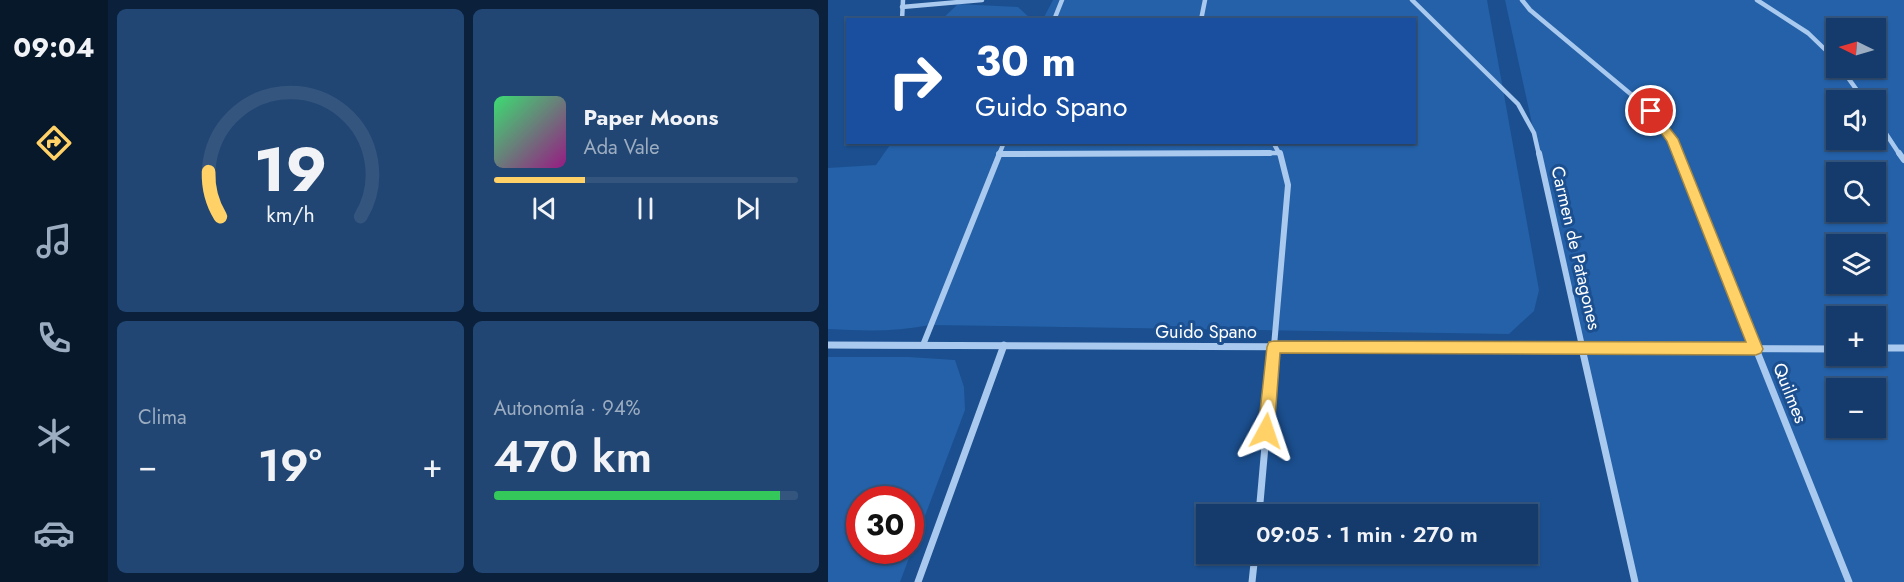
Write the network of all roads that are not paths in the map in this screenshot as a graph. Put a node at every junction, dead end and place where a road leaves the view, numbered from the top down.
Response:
1 (903, 0) edge
2 (982, 0) edge
3 (1062, 0) edge
4 (1205, 0) edge
5 (1412, 0) edge
6 (1522, 0) edge
7 (1757, 0) edge
8 (902, 7) junction
9 (902, 18) edge
10 (1055, 18) edge
11 (1201, 18) edge
12 (1826, 50) edge
13 (1886, 133) edge
14 (1003, 144) edge
15 (1275, 144) edge
16 (1280, 153) junction
17 (999, 154) junction
18 (1904, 160) edge
19 (828, 345) edge
20 (922, 345) junction
21 (1004, 345) junction
22 (1274, 347) junction
23 (1826, 348) edge
24 (1886, 348) edge
25 (1904, 348) edge
26 (1583, 349) junction
27 (1756, 349) junction
28 (1260, 504) edge
29 (1254, 564) edge
30 (918, 582) edge
31 (1252, 582) edge
32 (1635, 582) edge
33 (1849, 582) edge

1 - 8 street
2 - 8 street
3 - 10 street
4 - 11 street
5 - 26 street, Carmen de Patagones
6 - 27 street, Quilmes
7 - 12 street
8 - 9 street
13 - 18 street
14 - 17 street
15 - 16 street
16 - 17 street
16 - 22 street
17 - 20 street
19 - 20 street, Guido Spano
20 - 21 street, Guido Spano
21 - 22 street, Guido Spano
21 - 30 street
22 - 26 street, Guido Spano
22 - 28 street
23 - 27 street, Guido Spano
24 - 25 street
26 - 27 street, Guido Spano
26 - 32 street, Carmen de Patagones
27 - 33 street, Quilmes
29 - 31 street

